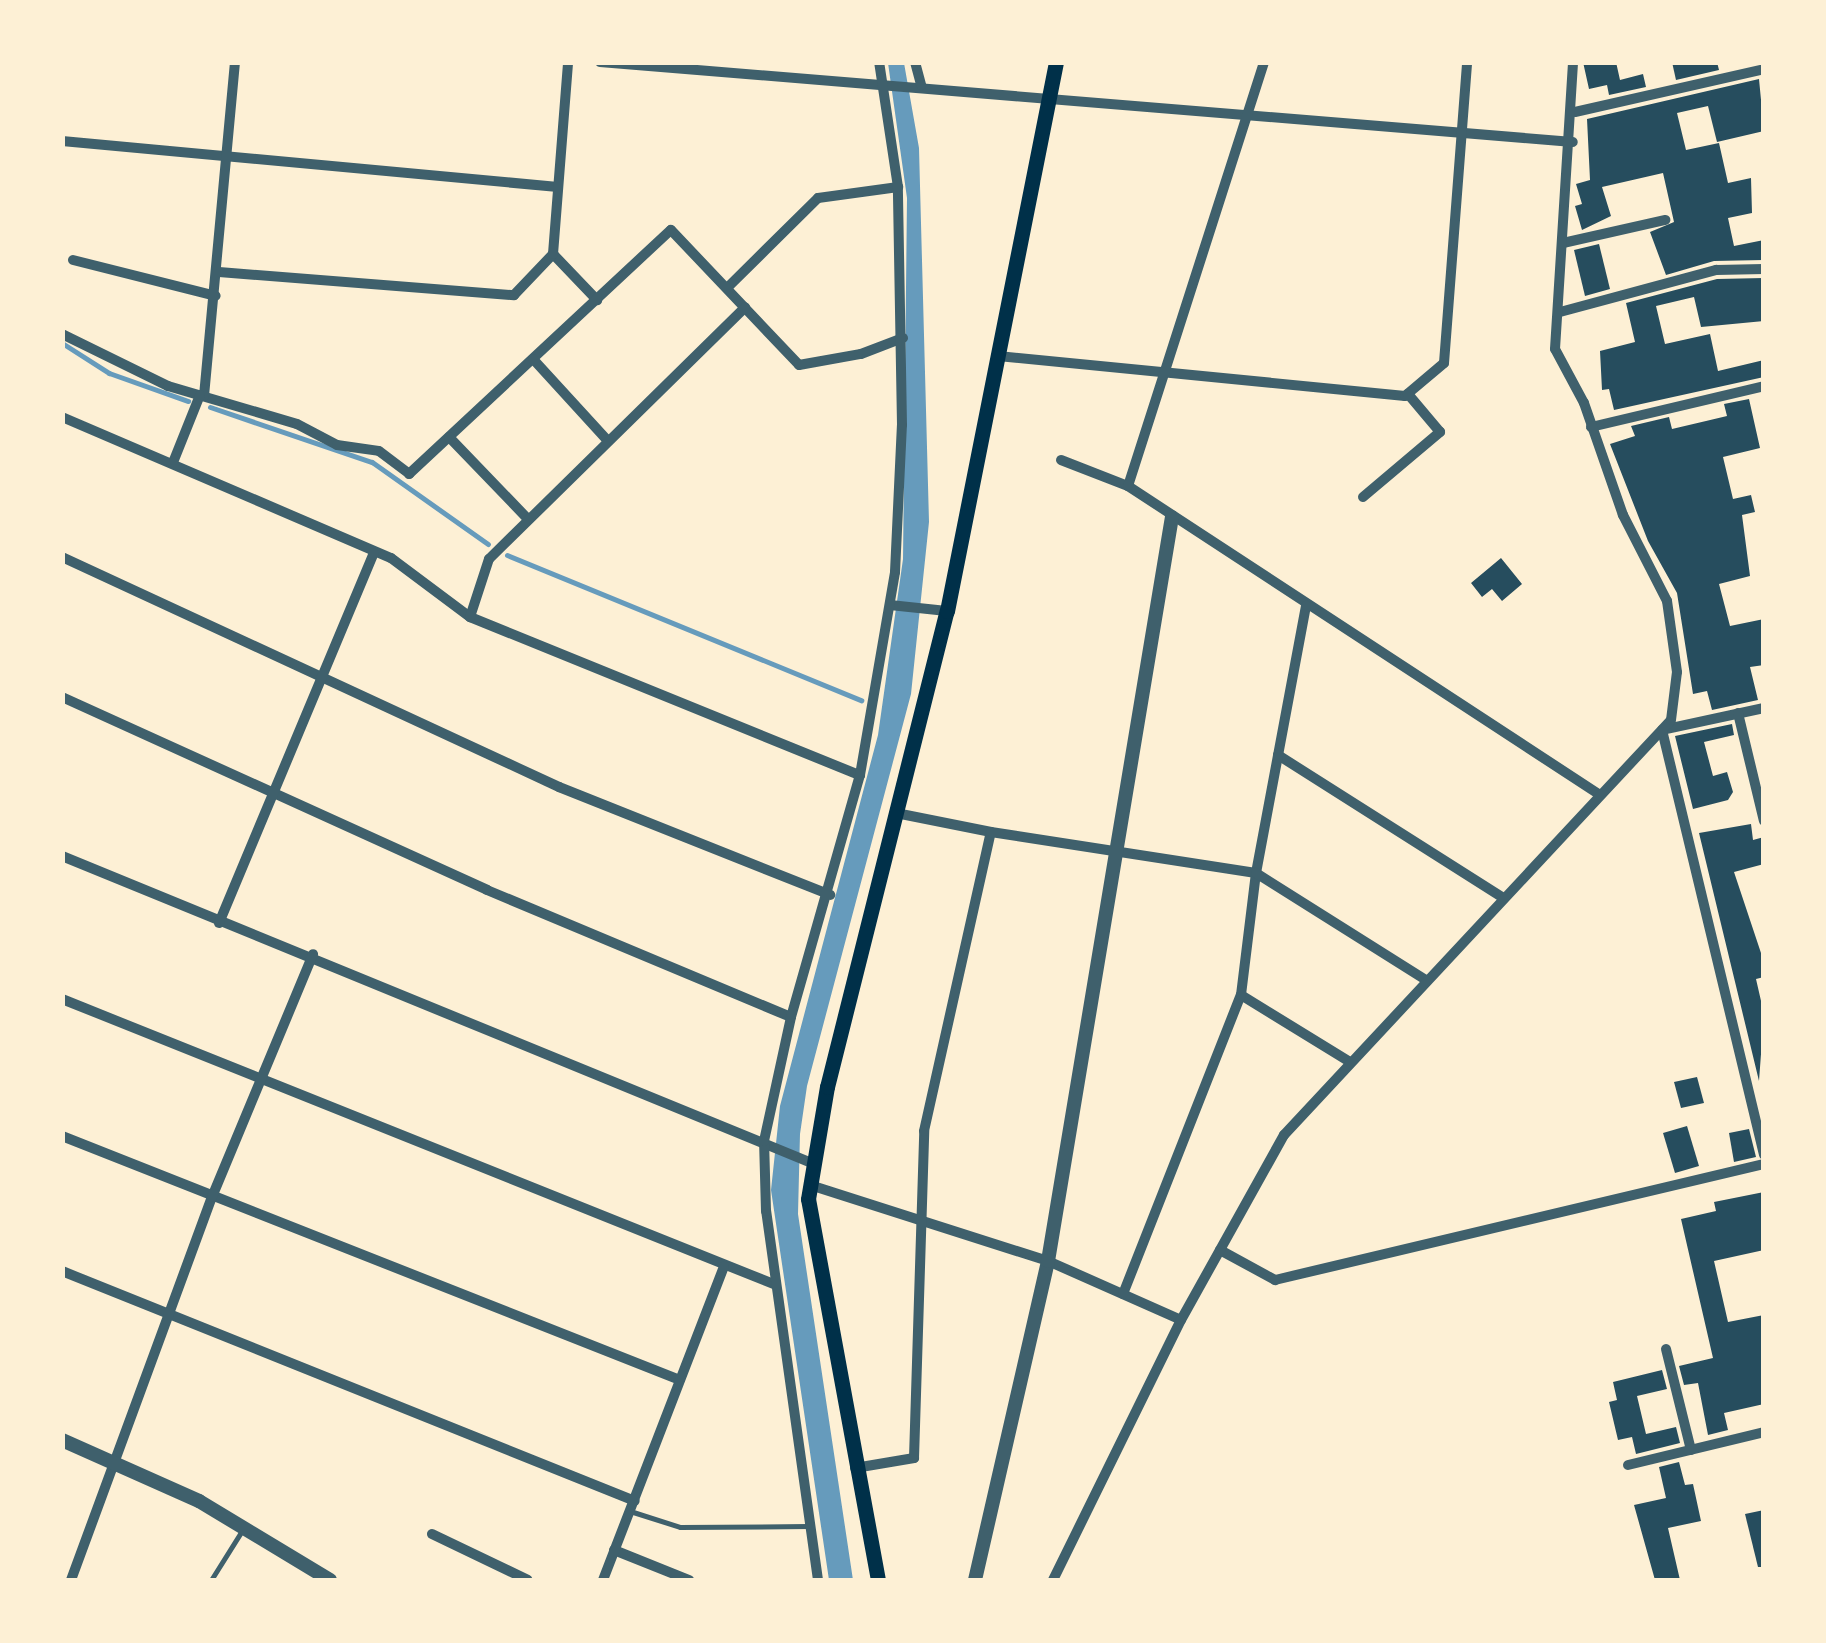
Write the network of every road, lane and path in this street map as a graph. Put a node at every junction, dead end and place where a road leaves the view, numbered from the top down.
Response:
1 (235, 62) edge
2 (568, 62) edge
3 (600, 62) edge
4 (879, 62) edge
5 (915, 62) edge
6 (1056, 62) edge
7 (1264, 62) edge
8 (1466, 62) edge
9 (1574, 62) edge
10 (1764, 69) edge
11 (884, 82) junction
12 (921, 85) junction
13 (1050, 97) junction
14 (1575, 112) junction
15 (1247, 114) junction
16 (1462, 134) junction
17 (62, 142) edge
18 (1572, 142) junction
19 (227, 161) junction
20 (558, 187) junction
21 (898, 187) junction
22 (1665, 220) dead end
23 (1563, 242) junction
24 (553, 254) junction
25 (73, 260) dead end
26 (1764, 270) edge
27 (219, 272) junction
28 (726, 288) junction
29 (216, 296) junction
30 (596, 300) junction
31 (745, 307) junction
32 (1560, 312) junction
33 (62, 334) edge
34 (902, 338) junction
35 (998, 356) junction
36 (533, 360) junction
37 (1166, 376) junction
38 (1764, 386) edge
39 (1408, 394) junction
40 (202, 395) junction
41 (62, 417) edge
42 (1591, 426) junction
43 (450, 438) junction
44 (607, 440) junction
45 (174, 460) junction
46 (1062, 460) dead end
47 (1128, 486) junction
48 (1363, 497) dead end
49 (527, 518) junction
50 (1172, 518) junction
51 (374, 553) junction
52 (62, 556) edge
53 (890, 605) junction
54 (1306, 606) junction
55 (947, 612) junction
56 (470, 616) junction
57 (322, 678) junction
58 (62, 697) edge
59 (1764, 708) edge
60 (1738, 713) junction
61 (1662, 730) junction
62 (1278, 754) junction
63 (860, 774) junction
64 (277, 791) junction
65 (1600, 794) junction
66 (896, 813) junction
67 (1764, 821) edge
68 (991, 832) junction
69 (1118, 852) junction
70 (62, 856) edge
71 (1256, 873) junction
72 (830, 895) junction
73 (1503, 898) junction
74 (219, 923) junction
75 (313, 954) junction
76 (1426, 980) junction
77 (1241, 994) junction
78 (62, 999) edge
79 (791, 1017) junction
80 (1350, 1062) junction
81 (264, 1081) junction
82 (62, 1136) edge
83 (768, 1145) junction
84 (1764, 1155) edge
85 (808, 1162) junction
86 (1764, 1164) edge
87 (810, 1185) junction
88 (212, 1197) junction
89 (922, 1223) junction
90 (1220, 1250) junction
91 (1048, 1262) junction
92 (724, 1267) junction
93 (62, 1271) edge
94 (776, 1285) junction
95 (1123, 1294) junction
96 (170, 1314) junction
97 (1181, 1320) junction
98 (1666, 1349) dead end
99 (680, 1380) junction
100 (1764, 1432) edge
101 (62, 1440) edge
102 (1691, 1450) junction
103 (118, 1463) junction
104 (1628, 1466) dead end
105 (856, 1468) junction
106 (632, 1506) junction
107 (811, 1526) junction
108 (245, 1527) junction
109 (432, 1534) dead end
110 (614, 1550) junction
111 (72, 1580) edge
112 (211, 1580) edge
113 (330, 1580) edge
114 (528, 1580) edge
115 (603, 1580) edge
116 (689, 1580) edge
117 (818, 1580) edge
118 (878, 1580) edge
119 (974, 1580) edge
120 (1053, 1580) edge

1 - 19 street
2 - 20 street
3 - 11 street
4 - 11 street
5 - 12 street
6 - 13 main road
7 - 15 street
8 - 16 street
9 - 14 street
10 - 14 street
11 - 12 street
11 - 21 street
12 - 13 street
13 - 15 street
13 - 35 main road
14 - 18 street
15 - 16 street
15 - 37 street
16 - 18 street
16 - 39 street
17 - 19 street
18 - 23 street
19 - 20 street
19 - 27 street
20 - 24 street
21 - 28 street
21 - 34 street
22 - 23 street
23 - 32 street
24 - 27 street
24 - 30 street
25 - 29 street
26 - 32 street
27 - 29 street
28 - 30 street
28 - 31 street
29 - 40 street
30 - 36 street
31 - 34 street
31 - 44 street
32 - 42 street
33 - 40 street
34 - 53 street
35 - 37 street
35 - 55 main road
36 - 43 street
36 - 44 street
37 - 39 street
37 - 47 street
38 - 42 street
39 - 48 street
40 - 43 street
40 - 45 street
41 - 45 street
42 - 61 street
43 - 49 street
44 - 49 street
45 - 51 street
46 - 47 street
47 - 50 street
49 - 56 street
50 - 54 street
50 - 69 street
51 - 56 street
51 - 57 street
52 - 57 street
53 - 55 street
53 - 63 street
54 - 62 street
54 - 65 street
55 - 66 main road
56 - 63 street
57 - 64 street
57 - 72 street
58 - 64 street
59 - 60 street
60 - 61 street
60 - 67 street
61 - 65 street
61 - 84 street
62 - 71 street
62 - 73 street
63 - 72 street
64 - 74 street
64 - 79 street
65 - 73 street
66 - 68 street
66 - 85 main road
68 - 69 street
68 - 89 street
69 - 71 street
69 - 91 street
70 - 74 street
71 - 76 street
71 - 77 street
72 - 79 street
73 - 76 street
74 - 75 street
75 - 81 street
75 - 83 street
76 - 80 street
77 - 80 street
77 - 95 street
78 - 81 street
79 - 83 street
80 - 90 street
81 - 88 street
81 - 92 street
82 - 88 street
83 - 85 street
83 - 94 street
85 - 87 main road
86 - 90 street
87 - 89 street
87 - 105 main road
88 - 96 street
88 - 99 street
89 - 91 street
89 - 105 street
90 - 97 street
91 - 95 street
91 - 119 street
92 - 94 street
92 - 99 street
93 - 96 street
94 - 107 street
95 - 97 street
96 - 103 street
96 - 106 street
97 - 120 street
98 - 102 street
99 - 106 street
100 - 102 street
101 - 103 street
102 - 104 street
103 - 108 street
103 - 111 street
105 - 118 main road
106 - 107 lane
106 - 110 street
107 - 117 street
108 - 112 lane
108 - 113 street
109 - 114 street
110 - 115 street
110 - 116 street

